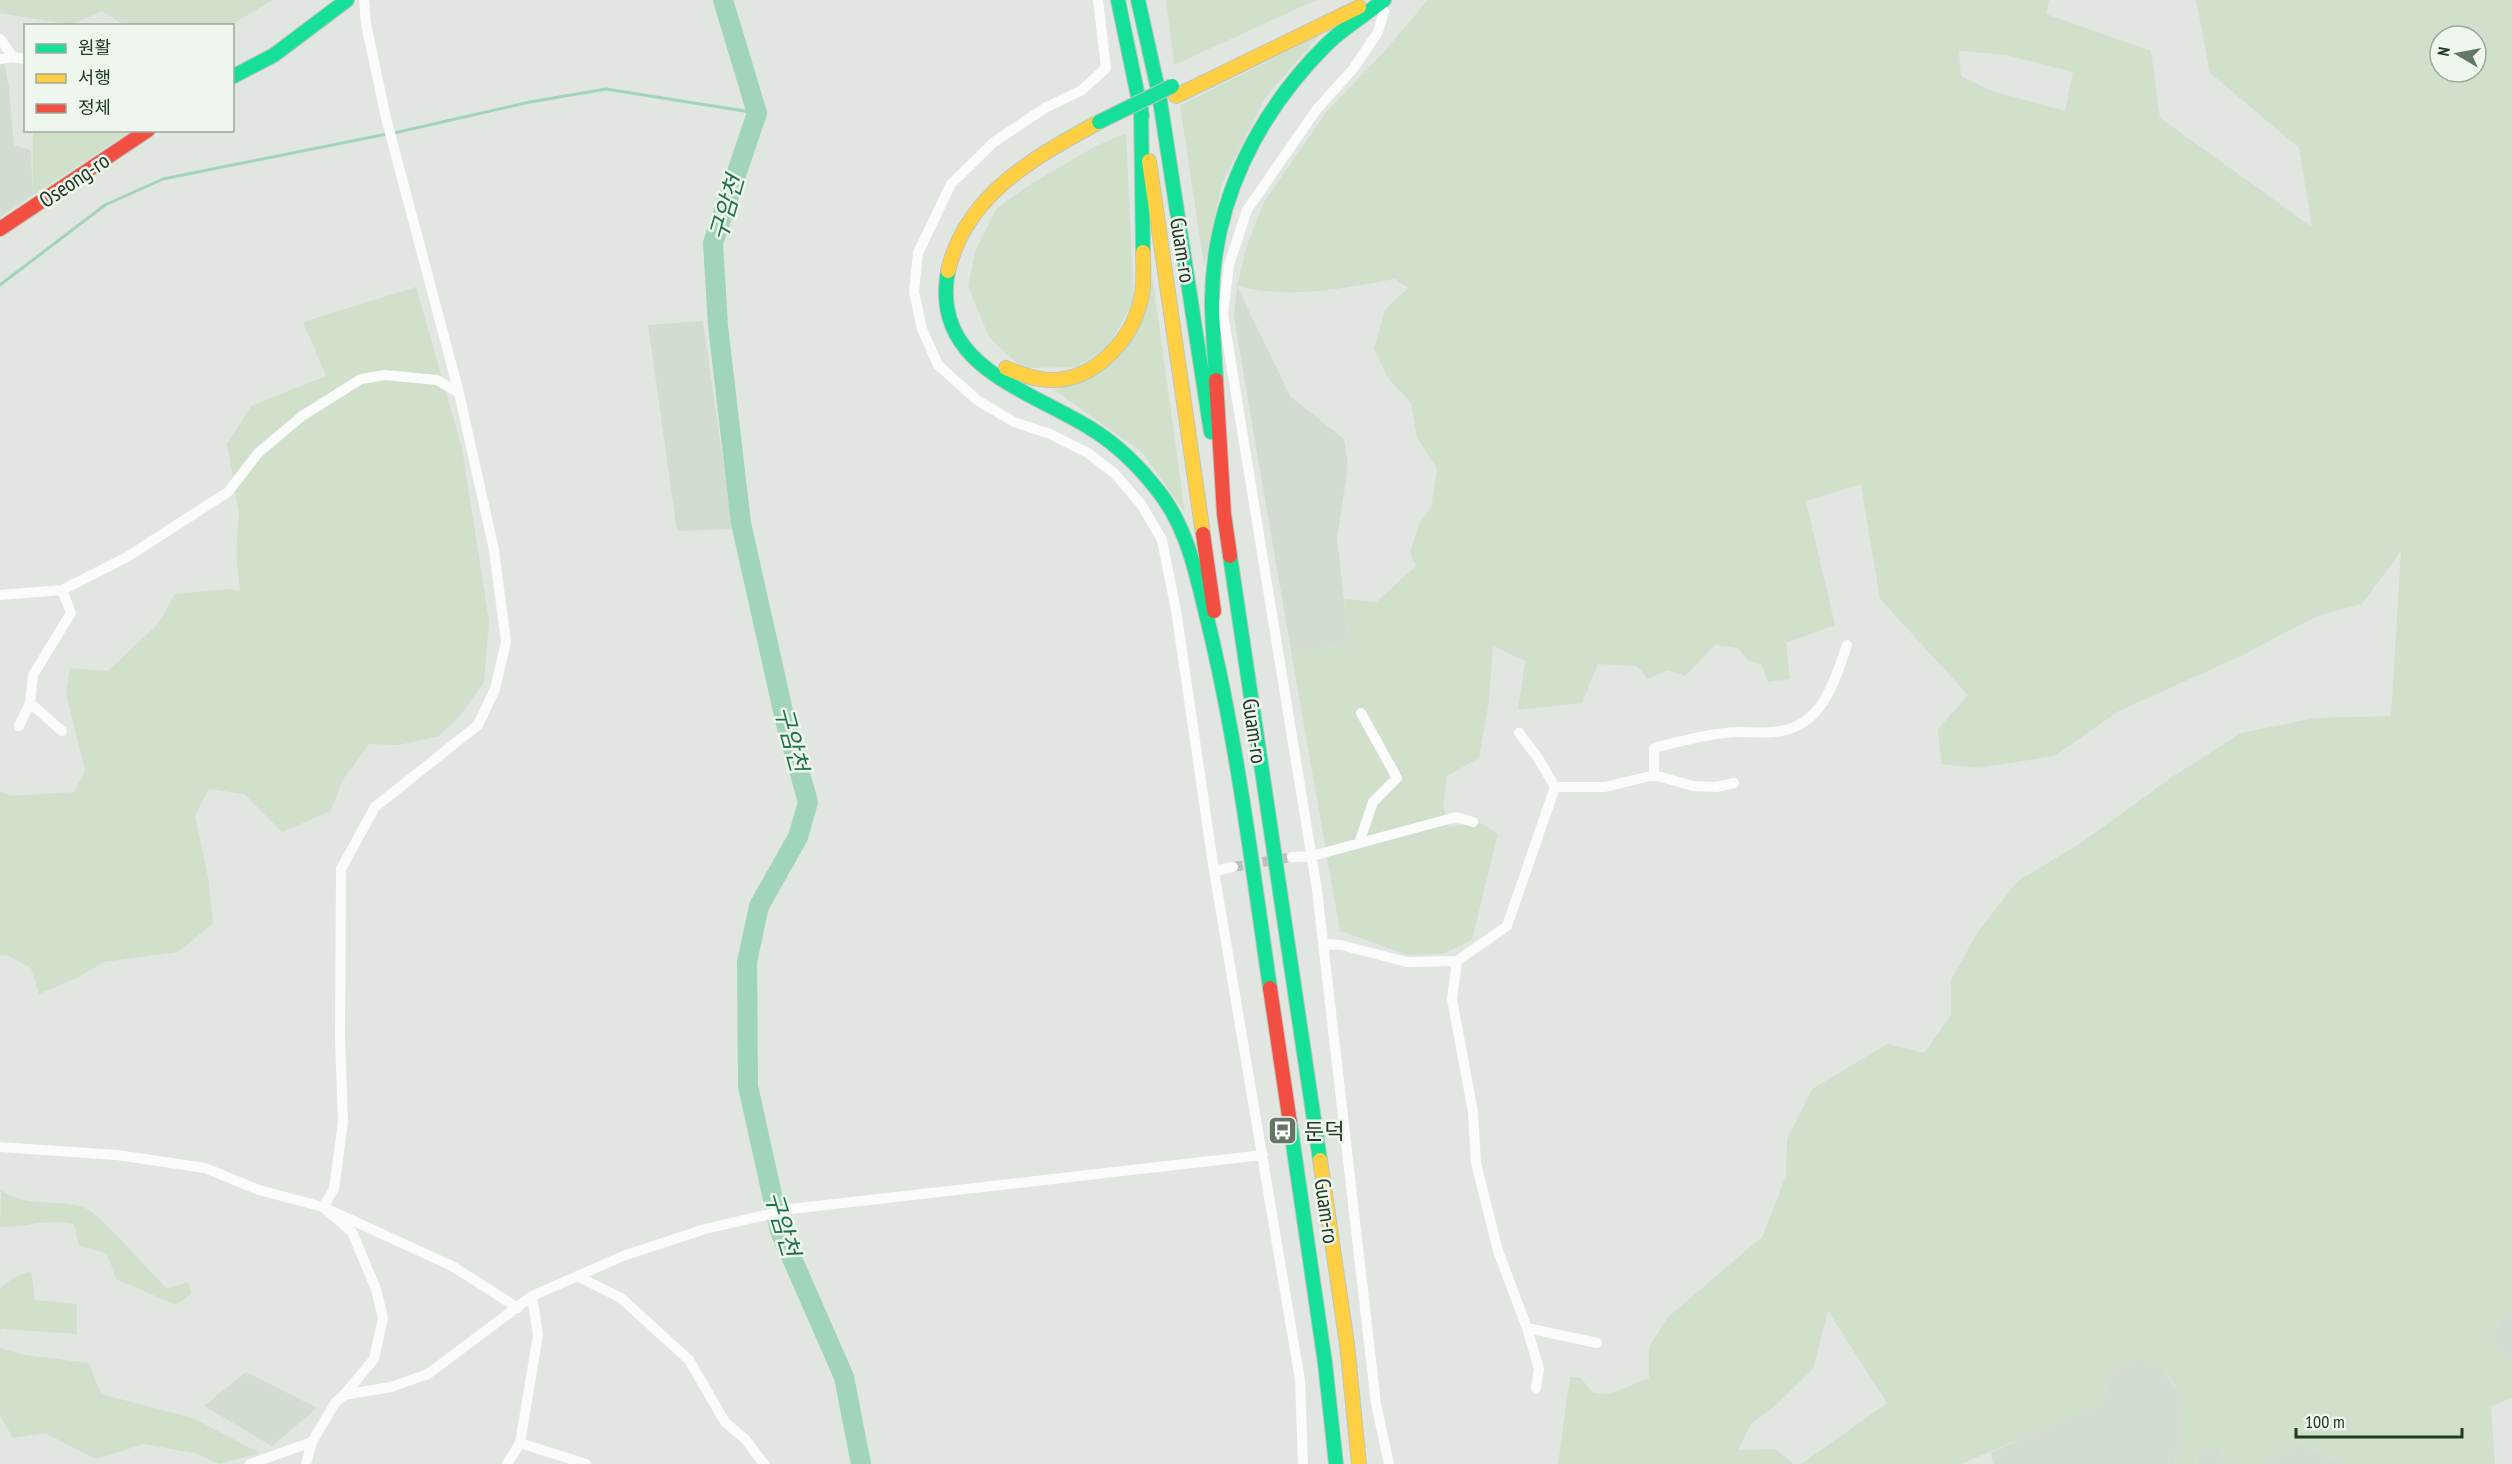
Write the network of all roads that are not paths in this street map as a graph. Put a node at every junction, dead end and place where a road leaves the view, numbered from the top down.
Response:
1 (347, 0) edge
2 (364, 0) edge
3 (1098, 0) edge
4 (1118, 0) edge
5 (1138, 0) edge
6 (1346, 0) edge
7 (1374, 0) edge
8 (1384, 6) edge
9 (0, 39) edge
10 (13, 57) junction
11 (24, 59) edge
12 (0, 60) edge
13 (234, 76) edge
14 (1174, 91) junction
15 (1141, 108) junction
16 (1101, 127) junction
17 (145, 132) edge
18 (0, 229) edge
19 (459, 393) junction
20 (1224, 514) junction
21 (63, 590) junction
22 (0, 595) edge
23 (1847, 645) dead end
24 (30, 703) junction
25 (1228, 703) junction
26 (1360, 713) dead end
27 (19, 726) dead end
28 (62, 730) dead end
29 (1519, 733) dead end
30 (1654, 775) junction
31 (1734, 783) dead end
32 (1555, 787) junction
33 (1473, 822) dead end
34 (1359, 843) junction
35 (1292, 856) tunnel mouth
36 (1312, 856) junction
37 (1233, 867) tunnel mouth
38 (1214, 871) junction
39 (1325, 944) junction
40 (1457, 961) junction
41 (0, 1147) edge
42 (1263, 1155) junction
43 (323, 1207) junction
44 (577, 1276) junction
45 (532, 1296) junction
46 (518, 1308) junction
47 (1527, 1328) junction
48 (1597, 1343) dead end
49 (1347, 1344) junction
50 (1323, 1350) junction
51 (1536, 1388) dead end
52 (344, 1395) junction
53 (312, 1442) junction
54 (520, 1443) junction
55 (250, 1464) edge
56 (306, 1464) edge
57 (507, 1464) edge
58 (586, 1464) edge
59 (764, 1464) edge
60 (1303, 1464) edge
61 (1321, 1464) edge
62 (1336, 1464) edge
63 (1359, 1464) edge
64 (1368, 1464) edge
65 (1389, 1464) edge

1 - 13 main road
2 - 19 street
3 - 38 street
4 - 15 main road, Guam-ro
5 - 20 main road, Guam-ro
6 - 14 main road
7 - 14 main road
8 - 20 main road
8 - 36 street
9 - 10 street
10 - 11 street
10 - 12 street
14 - 16 main road
15 - 16 main road
15 - 25 main road, Guam-ro
16 - 25 main road
17 - 18 main road, Oseong-ro
19 - 21 street
19 - 43 street
20 - 49 main road, Guam-ro
21 - 22 street
21 - 24 street
23 - 30 street
24 - 27 street
24 - 28 street
25 - 50 main road, Guam-ro
26 - 34 street
29 - 32 street
30 - 31 street
30 - 32 street
32 - 40 street
33 - 34 street
34 - 36 street
35 - 36 street
36 - 39 street
37 - 38 street
38 - 42 street
39 - 40 street
39 - 65 street
40 - 47 street
41 - 43 street
42 - 44 street
42 - 60 street
43 - 46 street
43 - 52 street
44 - 45 street
44 - 59 street
45 - 46 street
45 - 54 street
46 - 52 street
47 - 48 street
47 - 51 street
49 - 63 main road, Guam-ro
49 - 64 main road
50 - 61 main road
50 - 62 main road, Guam-ro
52 - 53 street
53 - 55 street
53 - 56 street
54 - 57 street
54 - 58 street

